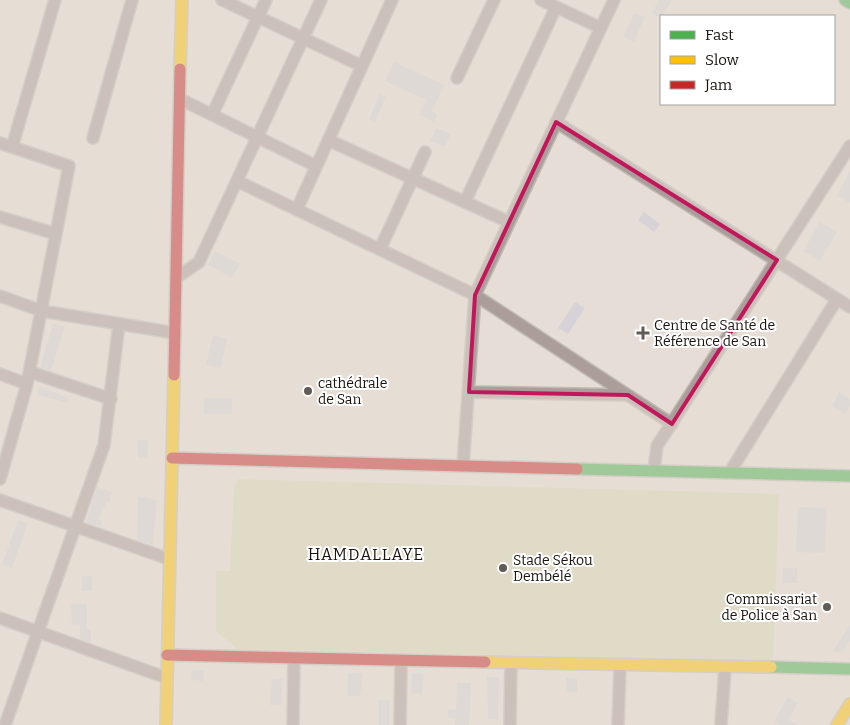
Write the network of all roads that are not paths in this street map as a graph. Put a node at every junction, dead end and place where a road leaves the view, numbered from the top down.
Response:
1 (55, 0) edge
2 (132, 0) edge
3 (182, 0) edge
4 (222, 0) edge
5 (266, 0) edge
6 (321, 0) edge
7 (392, 0) edge
8 (494, 0) edge
9 (541, 0) edge
10 (614, 0) edge
11 (845, 0) edge
12 (850, 3) edge
13 (556, 7) junction
14 (258, 17) junction
15 (601, 28) junction
16 (303, 38) junction
17 (362, 66) junction
18 (457, 78) dead end
19 (180, 99) junction
20 (212, 115) junction
21 (556, 122) junction
22 (257, 137) junction
23 (93, 138) dead end
24 (328, 140) junction
25 (0, 143) edge
26 (850, 146) edge
27 (12, 147) junction
28 (426, 152) dead end
29 (316, 166) junction
30 (413, 178) junction
31 (237, 181) junction
32 (465, 202) junction
33 (296, 209) junction
34 (0, 216) edge
35 (510, 222) junction
36 (56, 234) junction
37 (380, 249) junction
38 (777, 260) junction
39 (176, 278) junction
40 (475, 295) junction
41 (0, 296) edge
42 (837, 299) junction
43 (850, 307) edge
44 (42, 311) junction
45 (119, 324) junction
46 (175, 334) junction
47 (30, 372) junction
48 (1, 375) edge
49 (27, 384) junction
50 (468, 392) junction
51 (628, 395) junction
52 (111, 399) junction
53 (672, 424) junction
54 (172, 458) junction
55 (463, 466) junction
56 (654, 470) junction
57 (730, 472) junction
58 (850, 476) edge
59 (0, 479) edge
60 (0, 500) edge
61 (75, 526) junction
62 (169, 559) junction
63 (0, 618) edge
64 (38, 631) junction
65 (168, 655) junction
66 (294, 659) junction
67 (401, 661) junction
68 (511, 664) junction
69 (620, 666) junction
70 (725, 668) junction
71 (850, 669) edge
72 (167, 678) junction
73 (850, 704) edge
74 (5, 725) edge
75 (166, 725) edge
76 (293, 725) edge
77 (400, 725) edge
78 (510, 725) edge
79 (618, 725) edge
80 (721, 725) edge
81 (837, 725) edge

1 - 27 street
2 - 23 street
3 - 19 street
4 - 14 street
5 - 14 street
6 - 16 street
7 - 17 street
8 - 18 street
9 - 13 street
10 - 15 street
11 - 12 street
13 - 15 street
13 - 32 street
14 - 16 street
14 - 20 street
15 - 21 street
16 - 17 street
16 - 22 street
17 - 24 street
19 - 20 street
19 - 39 street
20 - 22 street
21 - 35 street
21 - 38 street
22 - 29 street
22 - 31 street
24 - 29 street
24 - 30 street
25 - 27 street
26 - 38 street
27 - 36 street
28 - 30 street
29 - 33 street
30 - 32 street
30 - 37 street
31 - 33 street
31 - 39 street
32 - 35 street
33 - 37 street
34 - 36 street
35 - 40 street
36 - 44 street
37 - 40 street
38 - 42 street
38 - 53 street
39 - 46 street
40 - 50 street
40 - 51 street
41 - 44 street
42 - 43 street
42 - 57 street
44 - 45 street
44 - 47 street
45 - 46 street
45 - 52 street
46 - 54 street
47 - 49 street
47 - 52 street
48 - 49 street
49 - 59 street
50 - 51 street
50 - 55 street
51 - 53 street
52 - 61 street
53 - 56 street
54 - 55 street
54 - 62 street
55 - 56 street
56 - 57 street
57 - 58 street
60 - 61 street
61 - 62 street
61 - 64 street
62 - 65 street
63 - 64 street
64 - 72 street
64 - 74 street
65 - 66 street
65 - 72 street
66 - 67 street
66 - 76 street
67 - 68 street
67 - 77 street
68 - 69 street
68 - 78 street
69 - 70 street
69 - 79 street
70 - 71 street
70 - 80 street
72 - 75 street
73 - 81 street

